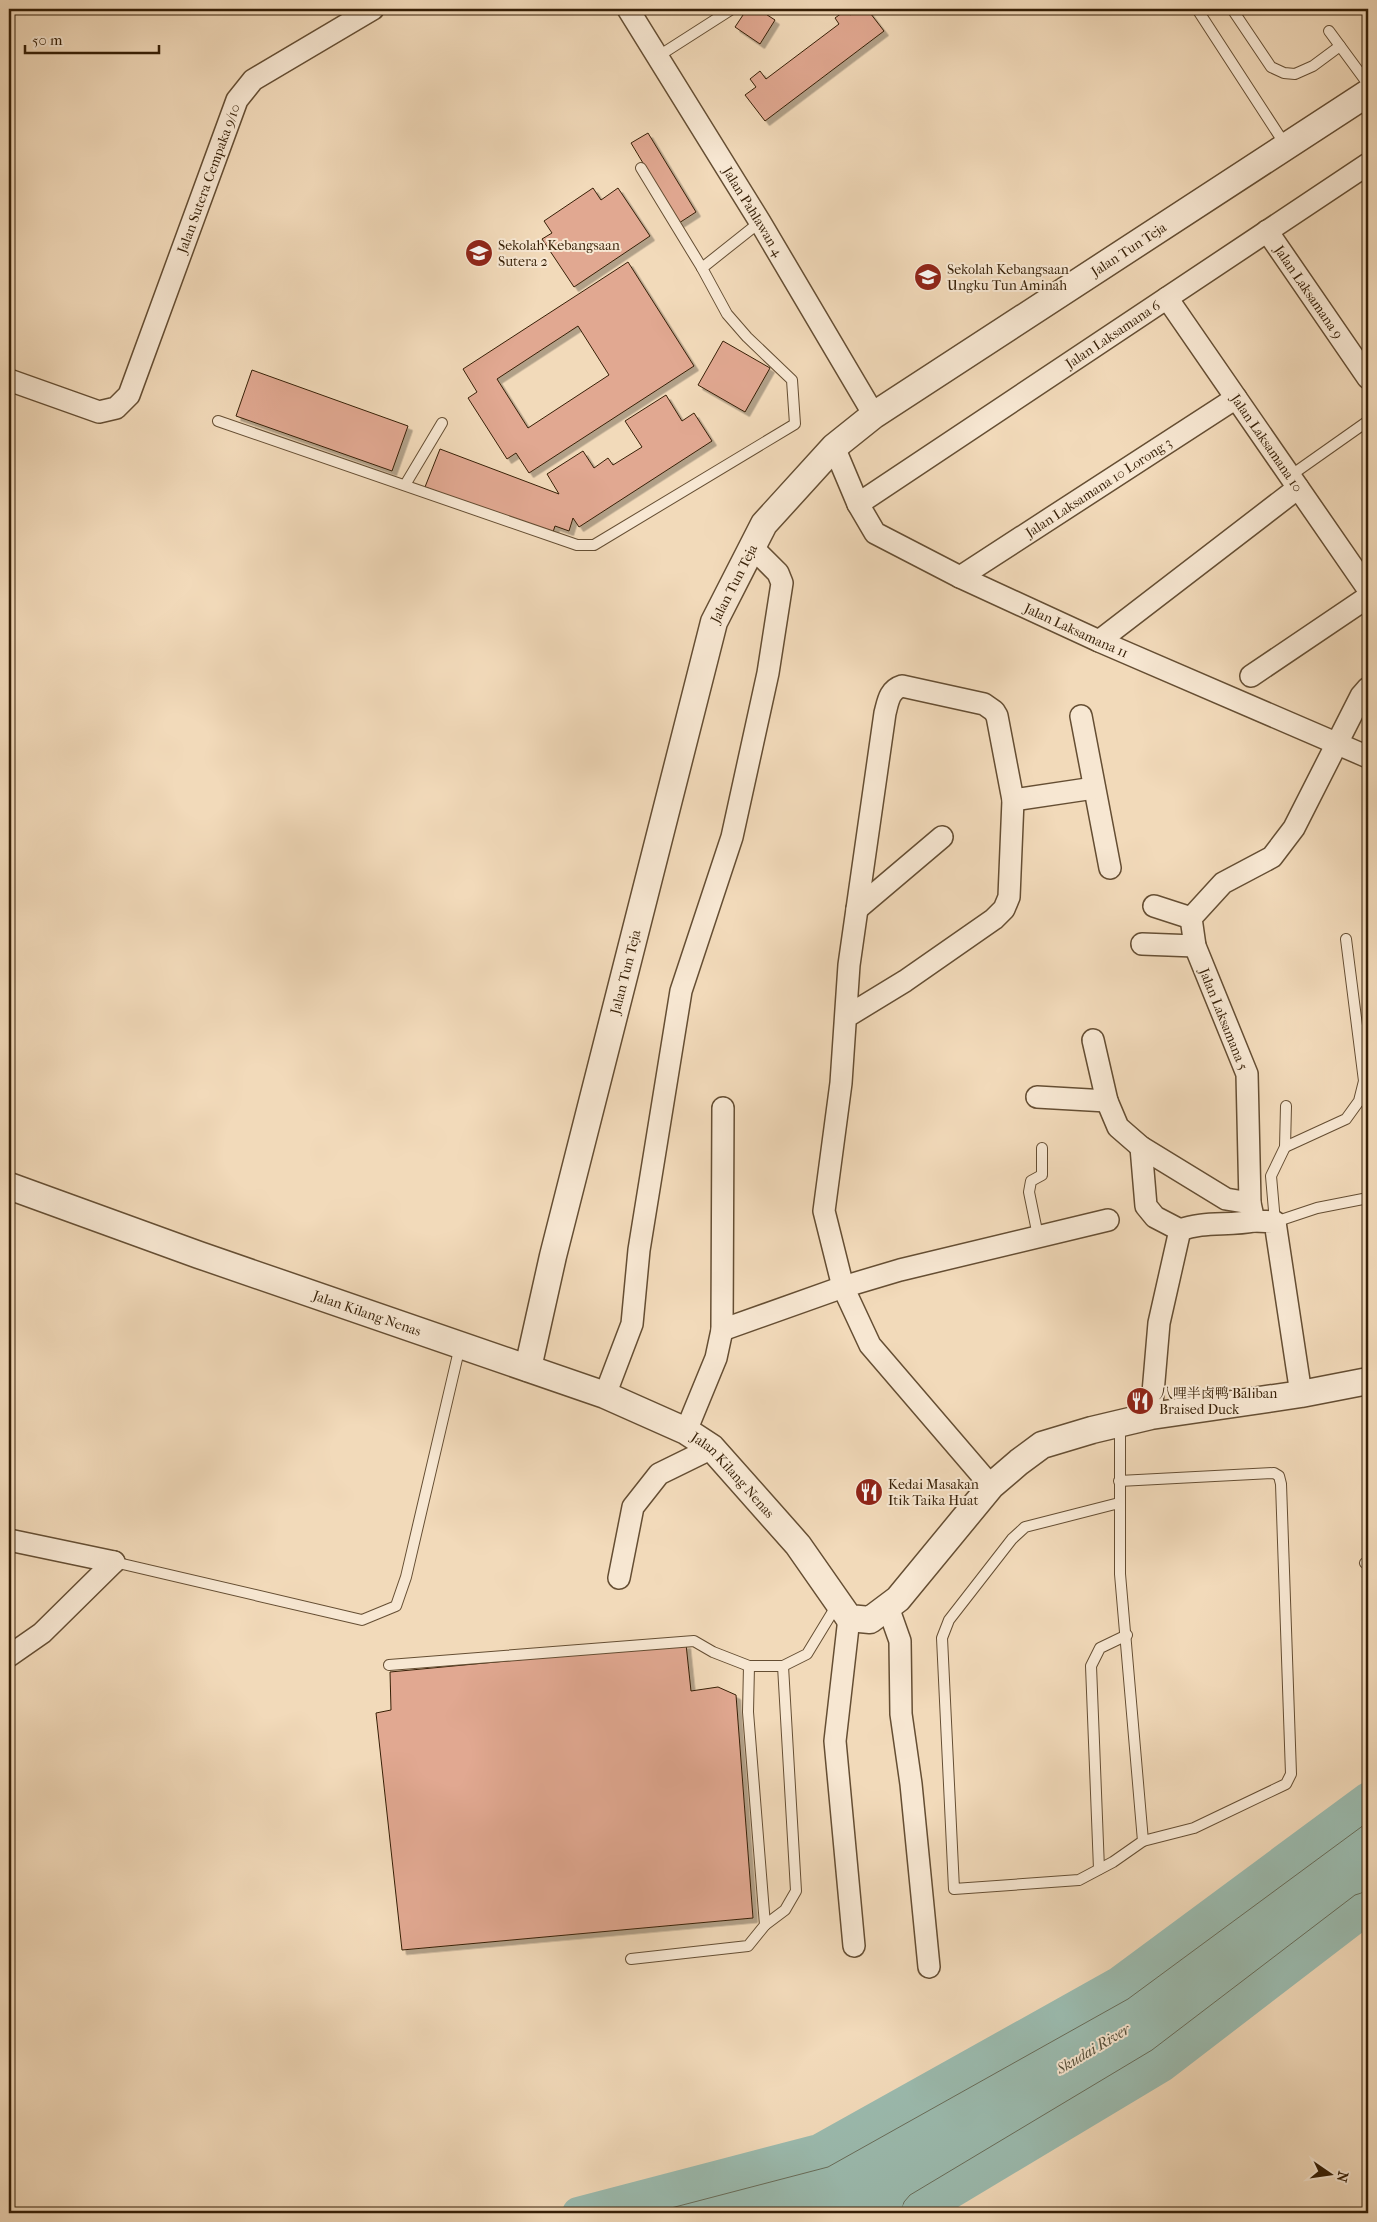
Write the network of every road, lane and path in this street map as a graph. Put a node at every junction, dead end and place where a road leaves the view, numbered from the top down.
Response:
1 (373, 9) edge
2 (628, 9) edge
3 (732, 9) edge
4 (1197, 9) edge
5 (1232, 9) edge
6 (1328, 31) dead end
7 (1340, 46) junction
8 (657, 57) junction
9 (1368, 84) edge
10 (1368, 93) edge
11 (1286, 146) junction
12 (1367, 166) edge
13 (641, 168) dead end
14 (760, 222) junction
15 (1267, 231) junction
16 (702, 268) junction
17 (1167, 298) junction
18 (1368, 378) edge
19 (9, 380) edge
20 (1236, 398) junction
21 (874, 414) junction
22 (1368, 420) edge
23 (218, 421) dead end
24 (442, 423) dead end
25 (834, 448) junction
26 (1294, 482) junction
27 (405, 485) junction
28 (858, 504) junction
29 (753, 548) junction
30 (960, 577) junction
31 (1368, 589) edge
32 (1368, 597) edge
33 (1099, 641) junction
34 (1251, 676) dead end
35 (1368, 688) edge
36 (1081, 716) dead end
37 (1337, 743) junction
38 (1368, 757) edge
39 (1094, 788) junction
40 (1013, 800) junction
41 (942, 837) dead end
42 (1110, 868) dead end
43 (1154, 906) dead end
44 (857, 909) junction
45 (1191, 918) junction
46 (1346, 939) dead end
47 (1142, 944) dead end
48 (1195, 946) junction
49 (846, 1017) junction
50 (1093, 1040) dead end
51 (1037, 1097) dead end
52 (1107, 1101) junction
53 (1286, 1106) dead end
54 (723, 1108) dead end
55 (1141, 1147) junction
56 (1285, 1147) junction
57 (1042, 1148) dead end
58 (9, 1186) edge
59 (1368, 1198) edge
60 (1252, 1212) junction
61 (1108, 1220) dead end
62 (1275, 1222) junction
63 (1180, 1230) junction
64 (1038, 1236) junction
65 (842, 1287) junction
66 (722, 1330) junction
67 (460, 1346) junction
68 (528, 1368) junction
69 (1368, 1381) edge
70 (1301, 1394) junction
71 (605, 1395) junction
72 (1151, 1416) junction
73 (1120, 1423) junction
74 (686, 1432) junction
75 (712, 1448) junction
76 (1119, 1481) junction
77 (992, 1486) junction
78 (1119, 1503) junction
79 (9, 1540) edge
80 (114, 1562) junction
81 (619, 1578) dead end
82 (888, 1607) junction
83 (844, 1610) junction
84 (1127, 1634) junction
85 (9, 1656) edge
86 (390, 1665) dead end
87 (749, 1666) junction
88 (783, 1666) junction
89 (1143, 1841) junction
90 (1099, 1869) junction
91 (765, 1926) junction
92 (854, 1946) dead end
93 (632, 1959) dead end
94 (929, 1967) dead end

1 - 19 street, Jalan Sutera Cempaka 9/10
2 - 8 street, Jalan Pahlawan 4
3 - 8 lane
4 - 11 lane
5 - 7 lane
6 - 7 lane
7 - 9 lane
8 - 14 street, Jalan Pahlawan 4
10 - 11 street, Jalan Tun Teja
11 - 21 street, Jalan Tun Teja
12 - 15 street, Jalan Laksamana 6
13 - 16 lane
14 - 16 lane
14 - 21 street, Jalan Pahlawan 4
15 - 17 street, Jalan Laksamana 6
15 - 18 street, Jalan Laksamana 9
16 - 27 lane
17 - 20 street, Jalan Laksamana 10
17 - 28 street, Jalan Laksamana 6
20 - 26 street, Jalan Laksamana 10
20 - 30 street, Jalan Laksamana 10 Lorong 3
21 - 25 street, Jalan Tun Teja
22 - 26 lane
23 - 27 lane
24 - 27 lane
25 - 28 street, Jalan Laksamana 11
25 - 29 street, Jalan Tun Teja
26 - 31 street, Jalan Laksamana 10
26 - 33 street
28 - 30 street, Jalan Laksamana 11
29 - 68 street, Jalan Tun Teja
29 - 71 street
30 - 33 street, Jalan Laksamana 11
32 - 34 street
33 - 37 street, Jalan Laksamana 11
35 - 37 street
36 - 39 street
37 - 38 street, Jalan Laksamana 11
37 - 45 street
39 - 40 street
39 - 42 street
40 - 44 street
40 - 49 street
41 - 44 street
43 - 45 street
44 - 49 street
45 - 48 street, Jalan Laksamana 5
46 - 56 lane
47 - 48 street
48 - 60 street, Jalan Laksamana 5
49 - 65 street
50 - 52 street
51 - 52 street
52 - 55 street
53 - 56 lane
54 - 66 street
55 - 60 street
55 - 63 street
56 - 62 lane
57 - 64 lane
58 - 67 street, Jalan Kilang Nenas
59 - 62 lane
60 - 62 street
60 - 63 street
61 - 64 street
62 - 70 street
63 - 72 street
64 - 65 street
65 - 66 street
65 - 77 street
66 - 74 street
67 - 68 street, Jalan Kilang Nenas
67 - 80 lane
68 - 71 street, Jalan Kilang Nenas
69 - 70 street
70 - 72 street
71 - 74 street, Jalan Kilang Nenas
72 - 73 street
73 - 76 lane
73 - 77 street
74 - 75 street, Jalan Kilang Nenas
75 - 81 street
75 - 83 street, Jalan Kilang Nenas
76 - 78 lane
76 - 89 lane
77 - 82 street
78 - 84 lane
78 - 90 lane
79 - 80 street
80 - 85 street
82 - 83 street
82 - 94 street
83 - 88 lane
83 - 92 street
84 - 89 lane
84 - 90 lane
86 - 87 lane
87 - 88 lane
87 - 91 lane
88 - 91 lane
89 - 90 lane
91 - 93 lane

